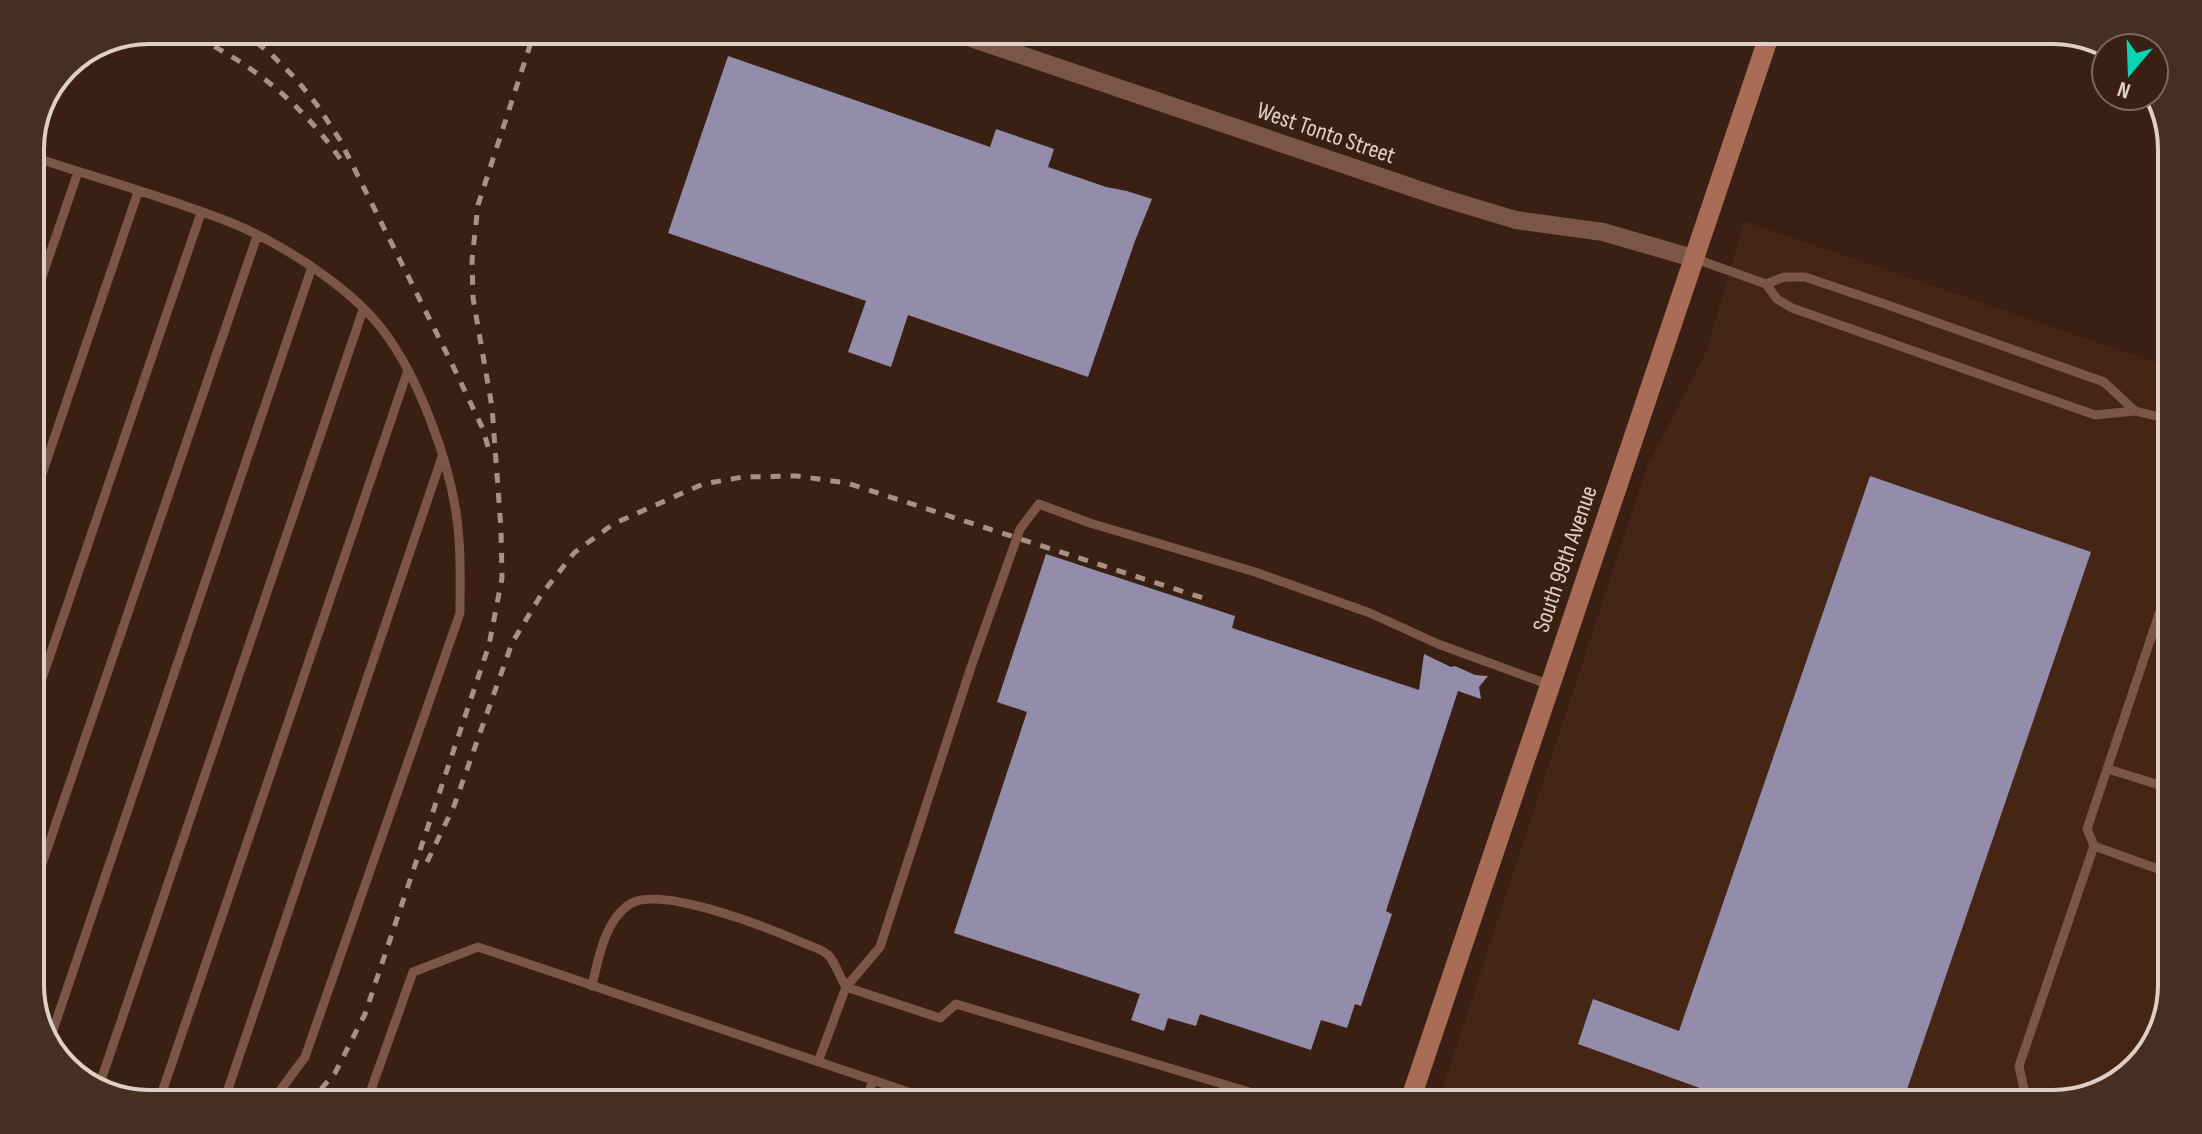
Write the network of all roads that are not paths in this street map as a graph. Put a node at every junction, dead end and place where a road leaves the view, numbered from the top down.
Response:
1 (988, 44) edge
2 (1766, 44) edge
3 (44, 161) edge
4 (78, 172) junction
5 (138, 192) junction
6 (201, 213) junction
7 (257, 236) junction
8 (1696, 259) junction
9 (312, 267) junction
10 (44, 271) edge
11 (1766, 284) junction
12 (363, 310) junction
13 (408, 370) junction
14 (2135, 411) junction
15 (2158, 417) edge
16 (442, 457) junction
17 (44, 468) edge
18 (2158, 617) edge
19 (44, 673) edge
20 (1550, 685) junction
21 (2108, 769) junction
22 (2158, 785) edge
23 (2094, 846) junction
24 (44, 858) edge
25 (2158, 869) edge
26 (592, 986) junction
27 (846, 987) junction
28 (54, 1028) edge
29 (818, 1062) junction
30 (102, 1079) edge
31 (873, 1080) junction
32 (163, 1090) edge
33 (228, 1090) edge
34 (280, 1090) edge
35 (371, 1090) edge
36 (870, 1090) edge
37 (903, 1090) edge
38 (1233, 1090) edge
39 (1414, 1090) edge
40 (2024, 1090) edge

1 - 8 street, West Tonto Street
2 - 8 main road, South 99th Avenue
3 - 4 lane
4 - 5 lane
4 - 10 lane
5 - 6 lane
5 - 17 lane
6 - 7 lane
6 - 19 lane
7 - 9 lane
7 - 24 lane
8 - 11 lane
8 - 20 main road, South 99th Avenue
9 - 12 lane
9 - 28 lane
11 - 14 lane
11 - 14 lane
12 - 13 lane
12 - 30 lane
13 - 16 lane
13 - 32 lane
14 - 15 lane
16 - 33 lane
16 - 34 lane
18 - 21 lane
20 - 27 lane
20 - 39 main road, South 99th Avenue
21 - 22 lane
21 - 23 lane
23 - 25 lane
23 - 40 lane
26 - 27 lane
26 - 29 lane
26 - 35 lane
27 - 29 lane
27 - 38 lane
29 - 31 lane
31 - 36 lane
31 - 37 lane

